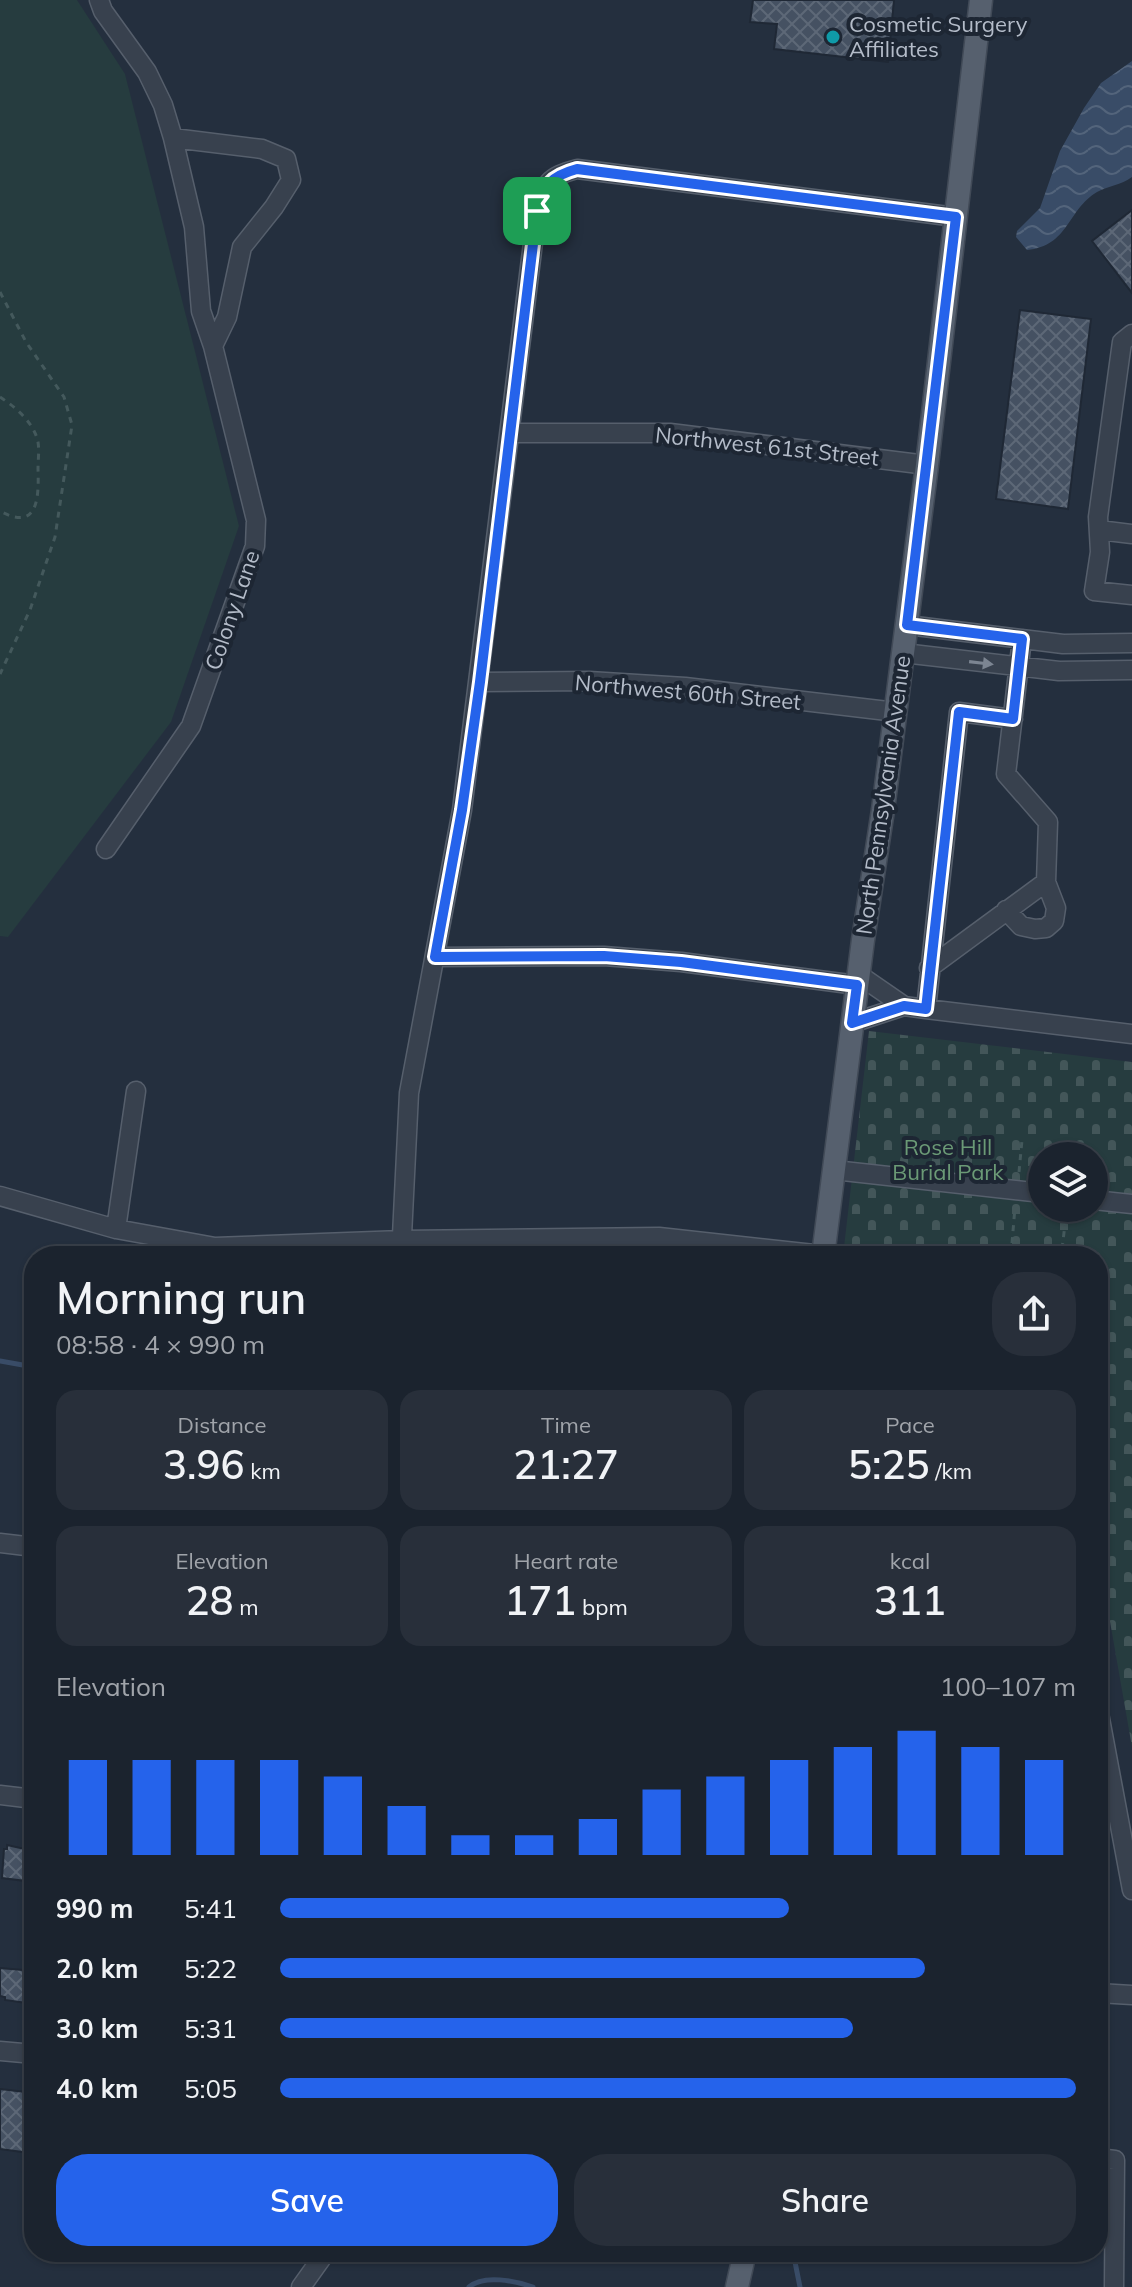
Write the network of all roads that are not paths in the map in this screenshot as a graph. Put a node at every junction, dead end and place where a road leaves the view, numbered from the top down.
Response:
1 (99, 0) edge
2 (981, 0) edge
3 (173, 138) junction
4 (956, 217) junction
5 (1132, 334) edge
6 (213, 346) junction
7 (510, 433) junction
8 (927, 465) junction
9 (1099, 530) junction
10 (1132, 534) edge
11 (1132, 595) edge
12 (907, 625) junction
13 (1022, 639) junction
14 (1132, 643) edge
15 (903, 653) junction
16 (1019, 667) junction
17 (1132, 670) edge
18 (480, 682) junction
19 (896, 712) junction
20 (1013, 719) junction
21 (106, 849) dead end
22 (1046, 882) junction
23 (1006, 910) junction
24 (435, 957) junction
25 (929, 968) junction
26 (858, 980) junction
27 (904, 1006) junction
28 (926, 1009) junction
29 (852, 1023) junction
30 (1132, 1034) edge
31 (136, 1091) dead end
32 (834, 1170) junction
33 (1028, 1191) edge
34 (0, 1196) edge
35 (1108, 1201) edge
36 (1132, 1204) edge
37 (116, 1229) junction
38 (210, 1246) edge
39 (401, 1246) edge
40 (824, 1246) edge
41 (0, 1543) edge
42 (24, 1546) edge
43 (1108, 1762) edge
44 (0, 1795) edge
45 (24, 1798) edge
46 (1132, 1890) edge
47 (1108, 1994) edge
48 (1132, 1995) edge
49 (0, 2051) edge
50 (24, 2053) edge
51 (1108, 2201) edge
52 (319, 2262) edge
53 (743, 2262) edge
54 (301, 2287) edge
55 (737, 2287) edge
56 (1114, 2287) edge

1 - 3 street, Colony Lane
2 - 4 main road, North Pennsylvania Avenue
3 - 6 street, Colony Lane
3 - 6 street
4 - 7 street
4 - 8 main road, North Pennsylvania Avenue
5 - 9 street
6 - 21 street, Colony Lane
7 - 8 street, Northwest 61st Street
7 - 18 street
8 - 12 main road, North Pennsylvania Avenue
9 - 10 street
9 - 11 street
12 - 13 street
12 - 15 main road, North Pennsylvania Avenue
13 - 14 street
13 - 16 street
15 -> 16 street
15 - 19 main road, North Pennsylvania Avenue
16 - 17 street
16 - 20 street
18 - 19 street, Northwest 60th Street
18 - 24 street
19 - 26 main road, North Pennsylvania Avenue
20 - 22 street
20 - 25 street
22 - 23 street
22 - 23 street
23 - 25 street
24 - 26 street
24 - 39 street
25 - 28 street
26 - 27 street
26 - 29 main road, North Pennsylvania Avenue
27 - 28 street
27 - 29 street
28 - 30 street
29 - 32 main road, North Pennsylvania Avenue
31 - 37 street
32 - 33 street
32 - 40 main road, North Pennsylvania Avenue
34 - 37 street
35 - 36 street
37 - 38 street
41 - 42 street
43 - 46 street
44 - 45 street
47 - 48 street
49 - 50 street
51 - 56 street
52 - 54 street
53 - 55 main road

